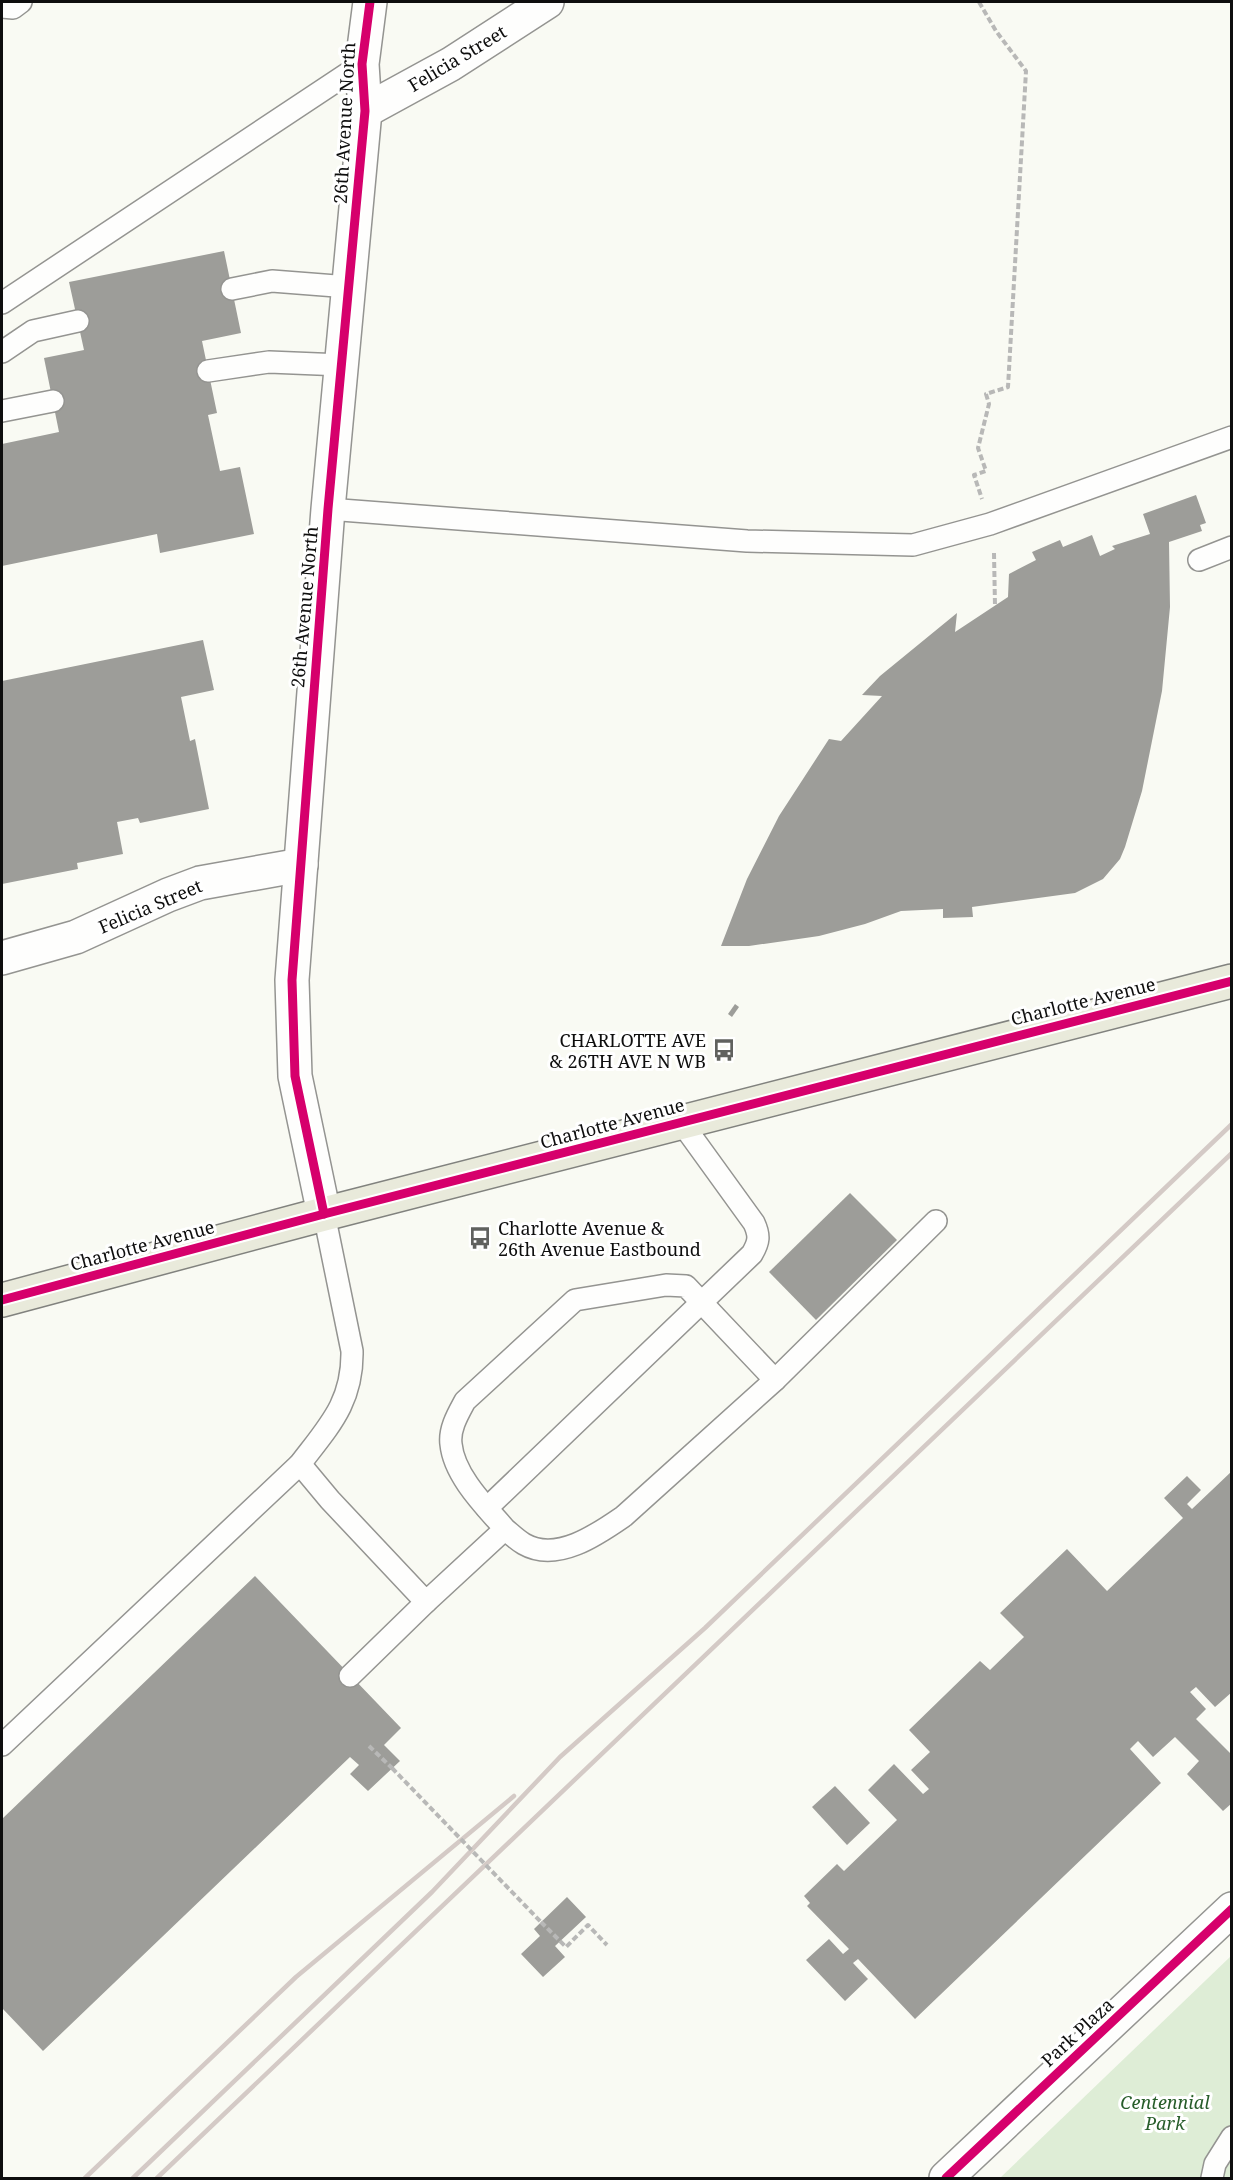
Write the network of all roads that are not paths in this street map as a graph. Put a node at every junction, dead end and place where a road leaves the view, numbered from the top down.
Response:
1 (21, 2) edge
2 (369, 2) edge
3 (547, 2) edge
4 (2, 7) edge
5 (362, 64) junction
6 (364, 111) junction
7 (349, 287) junction
8 (232, 289) dead end
9 (2, 303) edge
10 (78, 321) dead end
11 (2, 352) edge
12 (342, 365) junction
13 (208, 371) dead end
14 (53, 401) dead end
15 (2, 411) edge
16 (1232, 437) edge
17 (328, 509) junction
18 (1232, 547) edge
19 (1199, 560) dead end
20 (301, 865) junction
21 (2, 958) edge
22 (1232, 981) edge
23 (681, 1122) junction
24 (324, 1214) junction
25 (936, 1221) dead end
26 (2, 1300) edge
27 (703, 1302) junction
28 (774, 1380) junction
29 (300, 1464) junction
30 (487, 1508) junction
31 (506, 1529) junction
32 (426, 1602) junction
33 (350, 1676) dead end
34 (2, 1744) edge
35 (1232, 1909) edge
36 (1232, 2137) edge
37 (946, 2178) edge
38 (1212, 2178) edge

1 - 4 lane
2 - 5 street, 26th Avenue North
3 - 6 street, Felicia Street
5 - 6 street, 26th Avenue North
5 - 9 lane
6 - 7 street, 26th Avenue North
7 - 8 lane
7 - 12 street, 26th Avenue North
10 - 11 lane
12 - 13 lane
12 - 17 street, 26th Avenue North
14 - 15 lane
16 - 17 lane
17 - 20 street, 26th Avenue North
18 - 19 lane
20 - 21 street, Felicia Street
20 - 24 street, 26th Avenue North
22 - 23 main road, Charlotte Avenue
23 - 24 main road, Charlotte Avenue
23 - 27 lane
24 - 26 main road, Charlotte Avenue
24 - 29 lane
25 - 28 lane
27 - 28 lane
27 - 30 lane
27 - 30 lane
28 - 31 lane
29 - 32 lane
29 - 34 lane
30 - 31 lane
31 - 32 lane
32 - 33 lane
35 - 37 street, Park Plaza
36 - 38 lane

